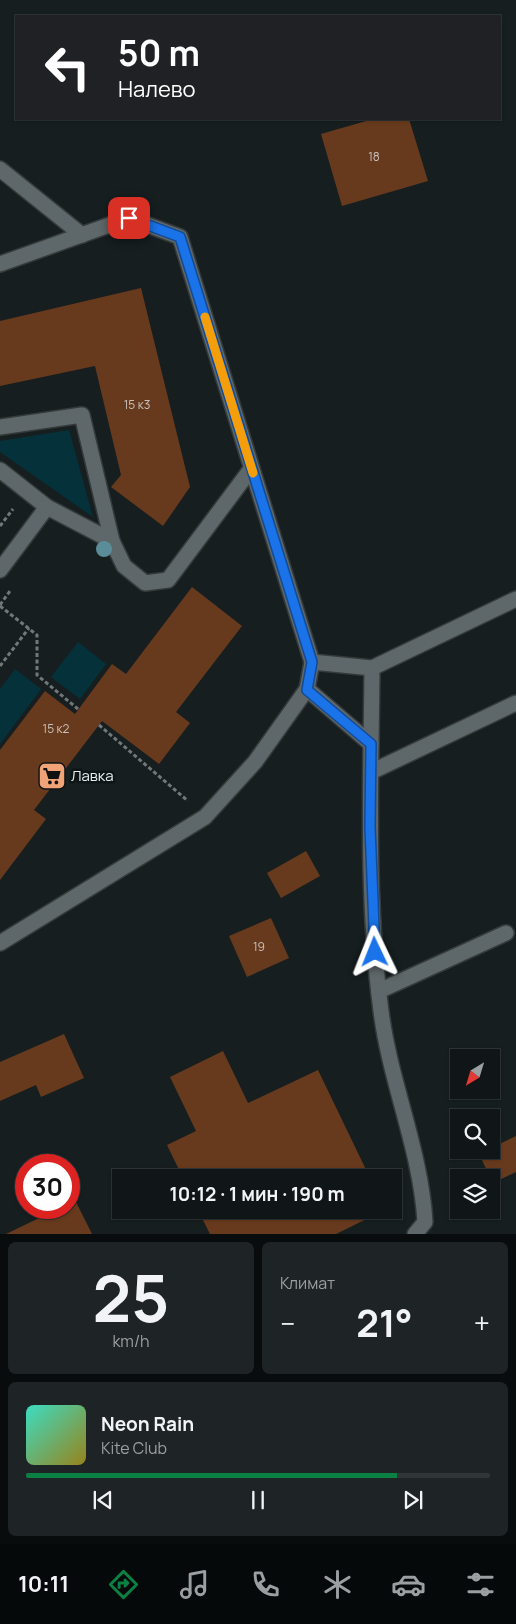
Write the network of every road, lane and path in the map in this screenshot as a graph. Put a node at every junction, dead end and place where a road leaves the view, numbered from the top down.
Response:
1 (2, 174) edge
2 (82, 235) junction
3 (0, 264) edge
4 (0, 428) edge
5 (252, 469) junction
6 (0, 470) edge
7 (47, 507) junction
8 (112, 541) junction
9 (0, 570) edge
10 (516, 599) edge
11 (0, 606) edge
12 (29, 628) junction
13 (312, 662) junction
14 (0, 666) edge
15 (372, 668) junction
16 (307, 690) junction
17 (516, 703) edge
18 (78, 710) dead end
19 (99, 725) dead end
20 (371, 744) junction
21 (371, 772) junction
22 (205, 817) junction
23 (506, 933) dead end
24 (0, 944) edge
25 (379, 991) junction
26 (415, 1234) edge

1 - 2 street
2 - 3 street
2 - 5 street
4 - 8 street
5 - 8 street
5 - 13 street
6 - 7 street
7 - 8 street
7 - 9 street
10 - 15 street
11 - 12 path
12 - 14 path
12 - 18 path
13 - 15 street
13 - 16 street
15 - 20 street
16 - 20 street
16 - 22 street
17 - 21 street
19 - 22 path
20 - 21 street
21 - 25 street
22 - 24 street
23 - 25 street
25 - 26 street

